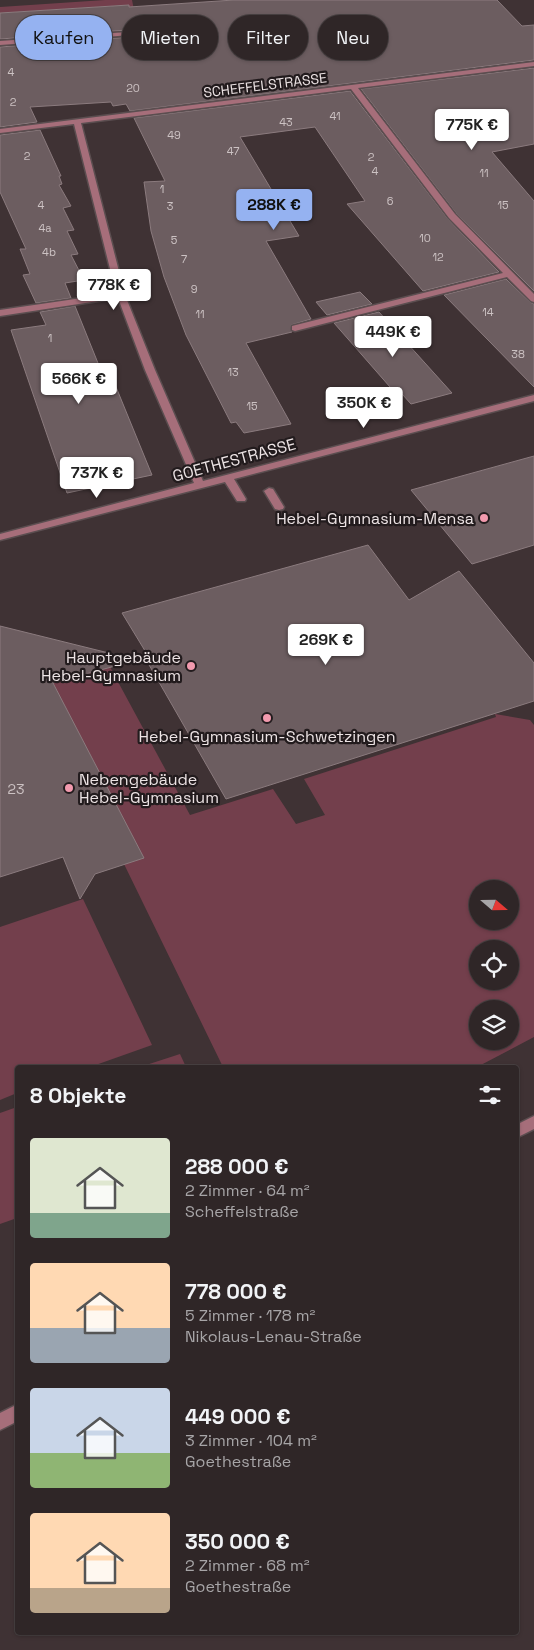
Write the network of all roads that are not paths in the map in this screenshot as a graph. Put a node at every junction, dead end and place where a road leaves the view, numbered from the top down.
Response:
1 (122, 34) edge
2 (0, 43) edge
3 (534, 64) edge
4 (354, 87) junction
5 (76, 122) junction
6 (0, 131) edge
7 (509, 274) junction
8 (120, 295) junction
9 (534, 300) edge
10 (0, 313) edge
11 (296, 328) dead end
12 (534, 398) edge
13 (227, 477) junction
14 (200, 485) junction
15 (269, 491) dead end
16 (241, 499) dead end
17 (279, 507) dead end
18 (0, 537) edge
19 (534, 1122) edge
20 (519, 1130) edge
21 (15, 1414) edge
22 (0, 1422) edge

1 - 2 street
3 - 4 street, SCHEFFELSTRASSE
4 - 5 street, SCHEFFELSTRASSE
4 - 7 street
5 - 6 street, SCHEFFELSTRASSE
5 - 8 street
7 - 9 street
7 - 11 street
8 - 10 street
8 - 14 street
12 - 13 street, GOETHESTRASSE
13 - 14 street, GOETHESTRASSE
13 - 16 street
14 - 18 street, GOETHESTRASSE
15 - 17 street
19 - 20 street
21 - 22 street

